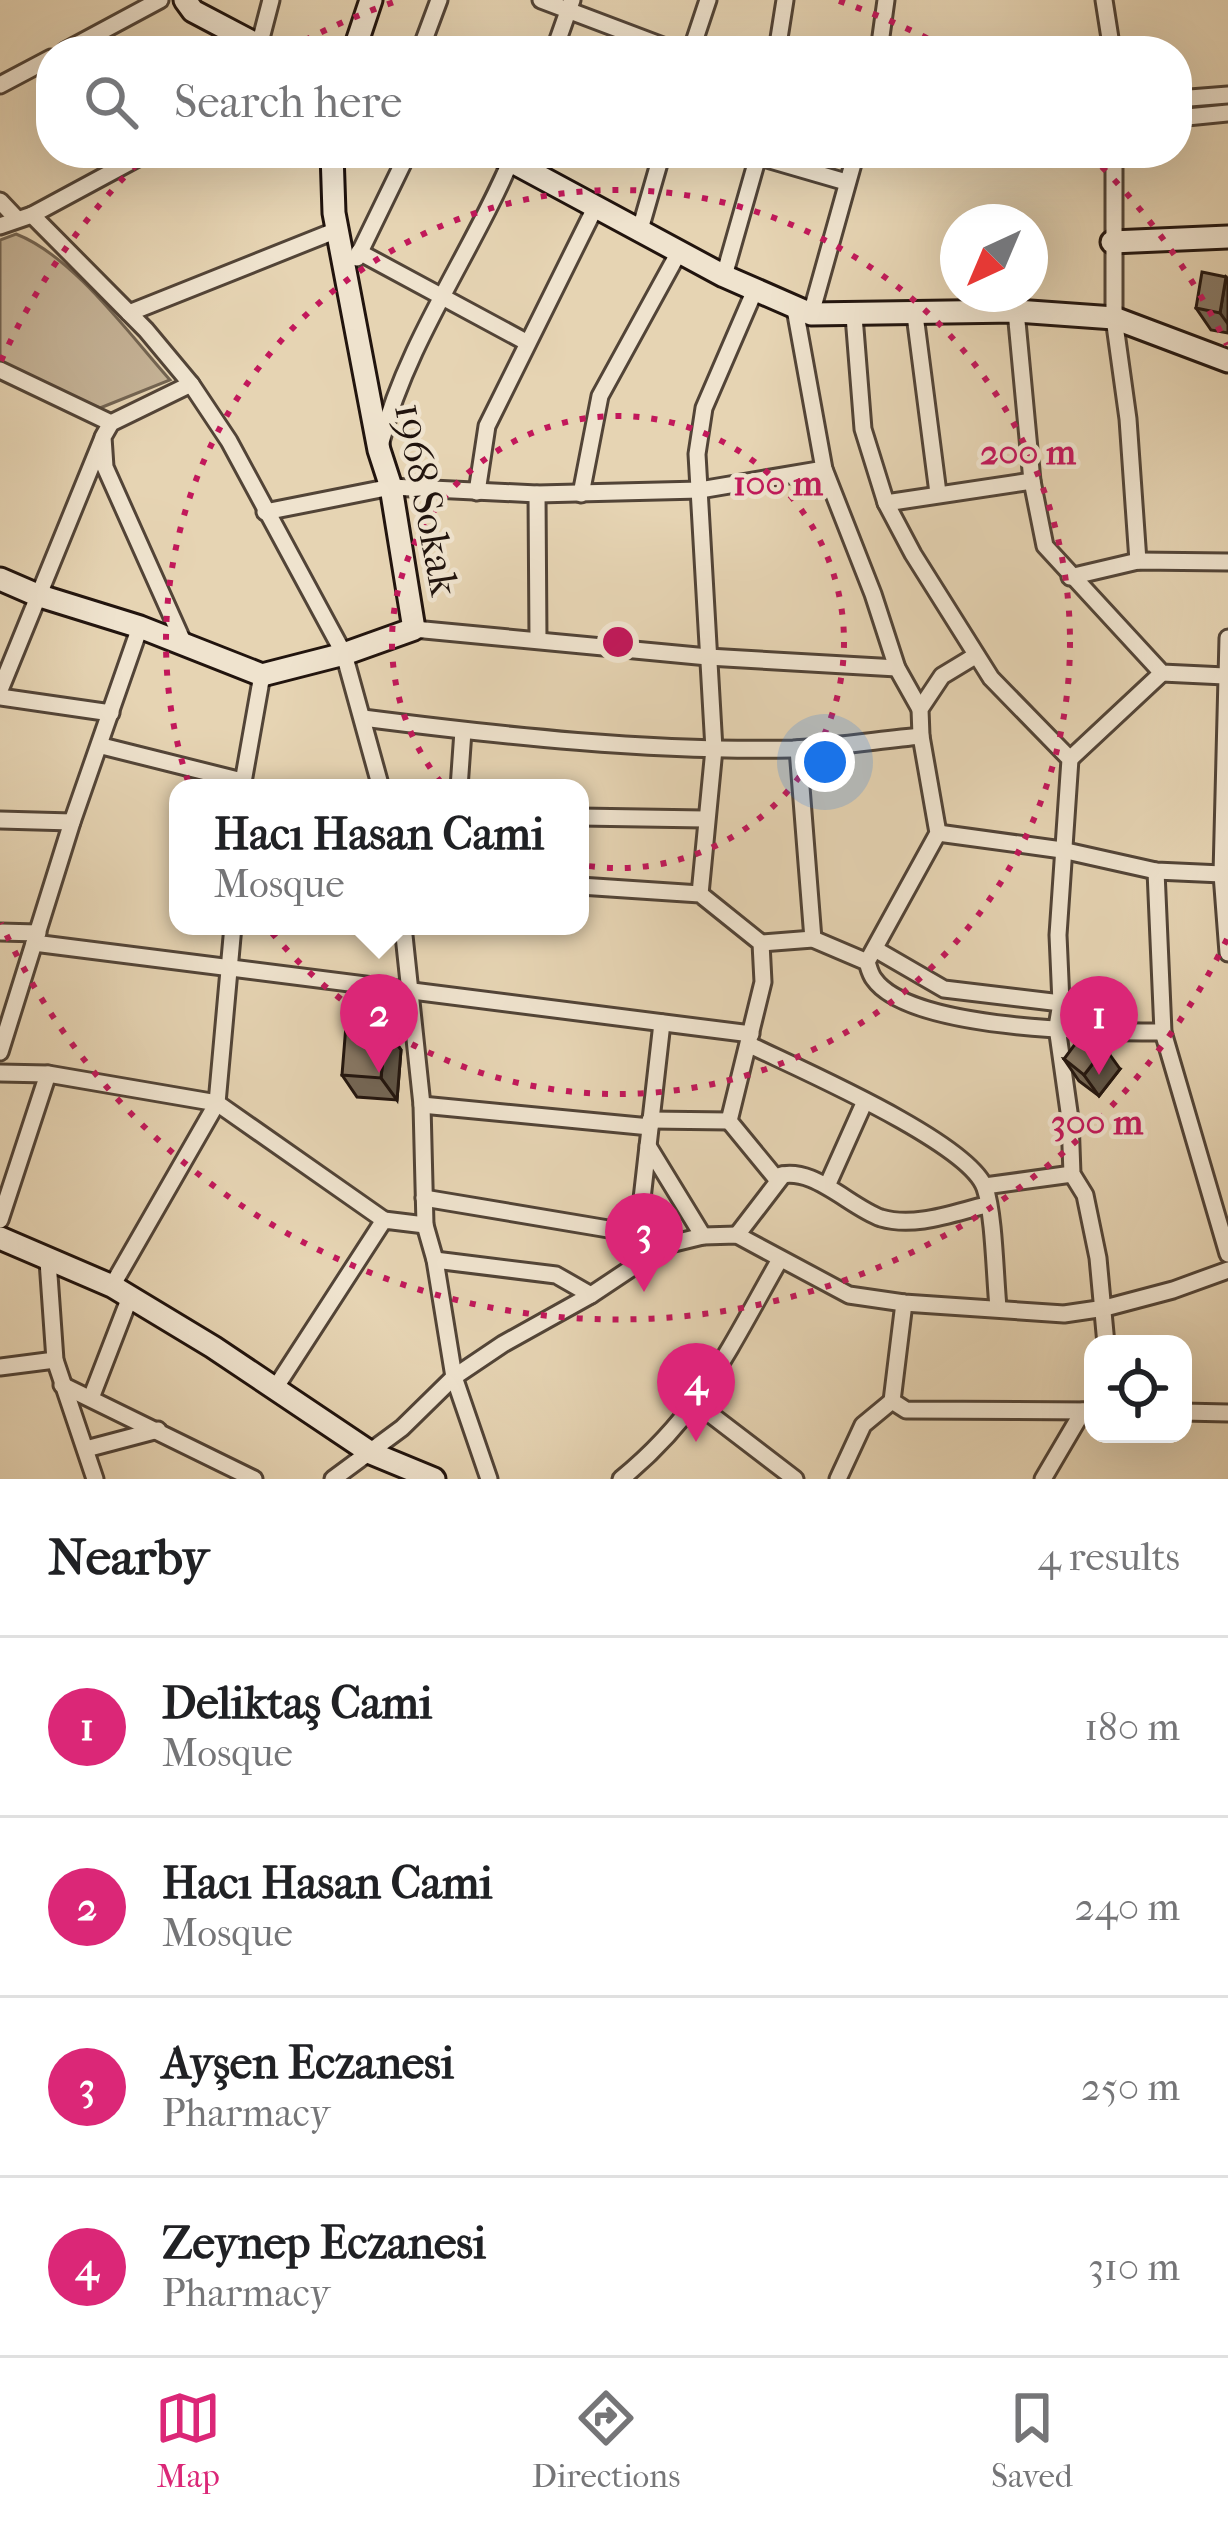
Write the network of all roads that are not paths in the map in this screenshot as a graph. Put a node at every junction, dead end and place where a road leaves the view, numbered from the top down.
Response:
1 (160, 0) edge
2 (185, 0) edge
3 (271, 0) edge
4 (371, 0) edge
5 (440, 0) edge
6 (541, 0) edge
7 (708, 0) edge
8 (785, 0) edge
9 (886, 0) edge
10 (1104, 0) edge
11 (570, 5) edge
12 (92, 36) edge
13 (240, 36) edge
14 (266, 36) edge
15 (359, 36) edge
16 (426, 36) edge
17 (559, 36) edge
18 (641, 36) edge
19 (696, 36) edge
20 (779, 36) edge
21 (881, 36) edge
22 (1110, 36) edge
23 (36, 66) edge
24 (0, 86) edge
25 (1228, 95) edge
26 (1192, 98) edge
27 (1228, 113) edge
28 (1192, 117) edge
29 (118, 168) edge
30 (330, 168) edge
31 (401, 168) edge
32 (501, 168) edge
33 (527, 168) edge
34 (658, 168) edge
35 (751, 168) edge
36 (800, 168) edge
37 (851, 168) edge
38 (1114, 168) edge
39 (846, 182) junction
40 (0, 201) edge
41 (595, 208) junction
42 (24, 217) junction
43 (0, 226) edge
44 (337, 230) junction
45 (639, 232) junction
46 (1228, 237) edge
47 (1112, 242) junction
48 (679, 251) junction
49 (359, 252) junction
50 (724, 276) junction
51 (348, 290) junction
52 (754, 290) junction
53 (441, 298) junction
54 (803, 311) junction
55 (991, 312) edge
56 (1016, 312) edge
57 (1030, 312) edge
58 (129, 313) junction
59 (915, 315) junction
60 (854, 316) junction
61 (1114, 318) junction
62 (526, 342) junction
63 (1228, 361) edge
64 (0, 370) edge
65 (191, 384) junction
66 (107, 430) junction
67 (379, 450) junction
68 (824, 469) junction
69 (1032, 481) junction
70 (391, 487) junction
71 (700, 490) junction
72 (477, 493) junction
73 (938, 493) junction
74 (537, 494) junction
75 (580, 494) junction
76 (886, 503) junction
77 (265, 512) junction
78 (1138, 561) junction
79 (1228, 562) edge
80 (1070, 577) junction
81 (0, 579) edge
82 (37, 595) junction
83 (140, 627) junction
84 (414, 629) junction
85 (1228, 638) edge
86 (538, 639) junction
87 (185, 646) junction
88 (344, 654) junction
89 (976, 656) junction
90 (709, 657) junction
91 (897, 668) junction
92 (1162, 673) junction
93 (262, 675) junction
94 (1225, 676) junction
95 (0, 693) edge
96 (1227, 704) edge
97 (920, 709) junction
98 (111, 713) junction
99 (363, 718) junction
100 (463, 731) junction
101 (921, 736) junction
102 (102, 746) junction
103 (798, 748) junction
104 (714, 749) junction
105 (1070, 759) junction
106 (220, 779) edge
107 (243, 779) edge
108 (379, 779) edge
109 (460, 779) edge
110 (589, 817) edge
111 (704, 819) junction
112 (0, 820) edge
113 (72, 822) junction
114 (938, 833) junction
115 (1062, 850) junction
116 (1156, 871) junction
117 (1222, 874) junction
118 (589, 887) edge
119 (700, 894) junction
120 (1226, 898) edge
121 (0, 932) edge
122 (232, 935) edge
123 (404, 935) edge
124 (36, 938) junction
125 (813, 939) junction
126 (761, 944) junction
127 (1228, 953) edge
128 (871, 956) junction
129 (229, 965) junction
130 (409, 992) junction
131 (7, 1001) edge
132 (1061, 1003) junction
133 (662, 1023) junction
134 (1058, 1027) junction
135 (1163, 1032) junction
136 (750, 1040) junction
137 (0, 1052) edge
138 (0, 1072) edge
139 (48, 1074) junction
140 (865, 1101) junction
141 (217, 1103) junction
142 (422, 1105) junction
143 (729, 1120) junction
144 (650, 1123) junction
145 (648, 1146) junction
146 (785, 1173) junction
147 (1072, 1174) junction
148 (827, 1186) junction
149 (985, 1186) junction
150 (424, 1198) junction
151 (986, 1205) junction
152 (0, 1220) edge
153 (384, 1220) junction
154 (424, 1225) junction
155 (638, 1234) junction
156 (737, 1235) junction
157 (703, 1236) junction
158 (0, 1238) edge
159 (665, 1245) junction
160 (1228, 1254) edge
161 (435, 1260) junction
162 (48, 1261) junction
163 (779, 1261) junction
164 (1228, 1270) edge
165 (1211, 1276) junction
166 (1228, 1283) edge
167 (121, 1292) junction
168 (591, 1295) junction
169 (904, 1303) junction
170 (998, 1307) junction
171 (1105, 1308) junction
172 (1106, 1335) edge
173 (56, 1360) junction
174 (0, 1367) edge
175 (454, 1377) junction
176 (62, 1385) junction
177 (274, 1390) junction
178 (91, 1398) junction
179 (892, 1401) junction
180 (697, 1404) junction
181 (1084, 1411) edge
182 (1192, 1412) edge
183 (1228, 1413) edge
184 (1084, 1417) edge
185 (158, 1430) junction
186 (86, 1450) junction
187 (371, 1453) junction
188 (95, 1479) edge
189 (254, 1479) edge
190 (333, 1479) edge
191 (434, 1479) edge
192 (489, 1479) edge
193 (621, 1479) edge
194 (795, 1479) edge
195 (838, 1479) edge
196 (1042, 1479) edge

1 - 12 street
2 - 13 main road
3 - 14 street
4 - 15 main road
5 - 16 street
6 - 11 street
7 - 19 street
8 - 20 street
9 - 21 street
10 - 22 street
11 - 17 street
11 - 18 street
23 - 24 street
25 - 26 street
27 - 28 street
29 - 42 street
30 - 44 main road, 1968 Sokak
31 - 49 street
32 - 53 street
33 - 41 main road
34 - 45 street
35 - 50 street
36 - 39 street
37 - 39 street
38 - 47 street
39 - 54 street
40 - 42 street
41 - 45 main road
41 - 62 street
42 - 43 street
42 - 58 street
44 - 51 main road, 1968 Sokak
44 - 58 street
45 - 48 main road
46 - 47 main road
47 - 61 street
48 - 50 main road
48 - 75 street
49 - 51 street
49 - 53 street
50 - 52 main road
51 - 67 main road, 1968 Sokak
52 - 54 main road
52 - 71 street
53 - 62 street
53 - 67 street
54 - 60 main road
54 - 68 street
55 - 59 main road
56 - 69 street
57 - 61 main road
58 - 65 street
59 - 60 main road
59 - 73 street
60 - 76 street
61 - 63 main road
61 - 78 street
62 - 72 street
64 - 66 street
65 - 66 street
65 - 77 street
66 - 82 street
66 - 87 street
67 - 70 main road, 1968 Sokak
68 - 71 street
68 - 91 street
69 - 73 street
69 - 80 street
70 - 72 street
70 - 77 street
70 - 84 main road, 1968 Sokak
71 - 75 street
71 - 90 street
72 - 74 street
73 - 76 street
74 - 75 street
74 - 86 street
76 - 89 street
77 - 88 street
78 - 79 street
78 - 80 street
80 - 92 street
81 - 82 main road
82 - 83 main road
82 - 95 street
83 - 87 main road
83 - 98 street
84 - 86 street
84 - 88 main road, 1968 Sokak
85 - 94 street
86 - 90 street
87 - 93 main road
88 - 93 main road, 1968 Sokak
88 - 99 street
89 - 97 street
89 - 105 street
90 - 91 street
90 - 104 street
91 - 97 street
92 - 94 street
92 - 105 street
93 - 107 street
94 - 96 street
95 - 98 street
96 - 117 street
97 - 101 street
98 - 102 street
99 - 100 street
99 - 108 street
100 - 104 street
100 - 109 street
101 - 103 street
101 - 114 street
102 - 106 street
102 - 113 street
103 - 104 street
103 - 125 street
104 - 111 street
105 - 115 street
110 - 111 street
111 - 119 street
112 - 113 street
113 - 124 street
114 - 115 street
114 - 128 street
115 - 116 street
115 - 132 street
116 - 117 street
116 - 135 street
117 - 120 street
118 - 119 street
119 - 126 street
120 - 127 street
121 - 124 street
122 - 129 street
123 - 130 street
124 - 129 street
124 - 131 street
125 - 126 street
125 - 128 street
126 - 136 street
128 - 132 street
128 - 134 street
129 - 130 street
129 - 141 street
130 - 133 street
130 - 142 street
131 - 137 street
132 - 134 street
133 - 136 street
133 - 144 street
134 - 135 street
134 - 147 street
135 - 160 street
136 - 140 street
136 - 143 street
138 - 139 street
139 - 141 street
139 - 152 street
140 - 148 street
140 - 149 street
141 - 153 street
141 - 167 street
142 - 144 street
142 - 150 street
143 - 144 street
143 - 146 street
144 - 145 street
145 - 155 street
145 - 157 street
146 - 148 street
146 - 156 street
147 - 149 street
147 - 171 street
148 - 151 street
149 - 151 street
150 - 154 street
150 - 155 street
151 - 170 street
153 - 154 street
153 - 177 street
154 - 161 street
155 - 159 street
156 - 157 street
156 - 163 street
157 - 159 street
158 - 162 main road
159 - 168 street
161 - 168 street
161 - 175 street
162 - 167 main road
162 - 173 street
163 - 169 street
163 - 180 street
164 - 165 street
165 - 166 street
165 - 171 street
167 - 177 main road
167 - 178 street
168 - 175 street
169 - 170 street
169 - 179 street
170 - 171 street
171 - 172 street
173 - 174 street
173 - 176 street
175 - 187 street
175 - 192 street
176 - 178 street
176 - 186 street
177 - 187 main road
178 - 185 street
179 - 181 street
179 - 195 street
180 - 193 street
180 - 194 street
182 - 183 street
184 - 196 street
185 - 186 street
185 - 189 street
186 - 188 street
187 - 190 street
187 - 191 main road

